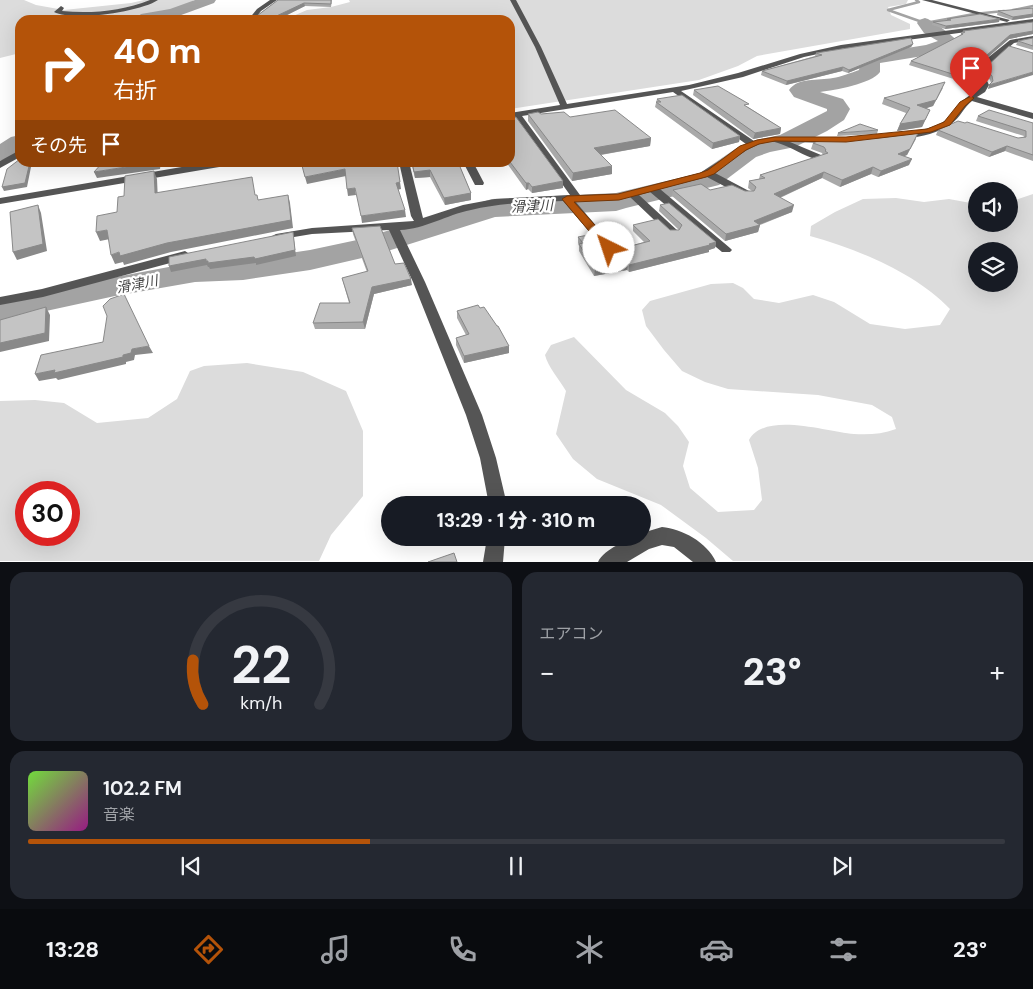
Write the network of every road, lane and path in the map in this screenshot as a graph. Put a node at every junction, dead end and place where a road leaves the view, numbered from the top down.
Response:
1 (155, 0) edge
2 (274, 0) edge
3 (513, 0) edge
4 (925, 0) edge
5 (61, 8) dead end
6 (256, 15) edge
7 (1033, 21) edge
8 (1014, 23) junction
9 (1031, 36) edge
10 (675, 90) junction
11 (971, 98) junction
12 (565, 108) junction
13 (515, 116) edge
14 (1033, 116) edge
15 (515, 117) edge
16 (775, 139) junction
17 (832, 140) junction
18 (752, 144) junction
19 (844, 146) edge
20 (15, 157) edge
21 (818, 157) edge
22 (0, 165) edge
23 (201, 167) edge
24 (405, 167) edge
25 (471, 167) edge
26 (708, 173) junction
27 (479, 182) dead end
28 (653, 189) junction
29 (632, 194) junction
30 (748, 194) edge
31 (572, 199) junction
32 (0, 201) edge
33 (421, 224) junction
34 (394, 228) junction
35 (674, 233) edge
36 (269, 238) edge
37 (609, 248) dead end
38 (726, 250) dead end
39 (192, 254) edge
40 (0, 301) edge
41 (496, 496) edge
42 (495, 546) edge
43 (493, 562) edge
44 (608, 562) edge
45 (706, 562) edge

1 - 5 street
2 - 6 street
3 - 12 street
4 - 8 street
7 - 8 street
8 - 9 street
8 - 10 street
9 - 11 street
10 - 12 street
10 - 18 street
11 - 14 street
11 - 17 street
12 - 13 street
15 - 31 street
16 - 17 street
16 - 18 street
16 - 21 street
17 - 19 street
18 - 26 street
20 - 22 street
23 - 32 street
24 - 33 street
25 - 27 street
26 - 28 street
26 - 30 street
28 - 29 street
28 - 38 street
29 - 31 street
29 - 35 street
31 - 33 street
31 - 37 street
33 - 34 street
34 - 36 street
34 - 41 street
39 - 40 street
42 - 43 street
44 - 45 street

